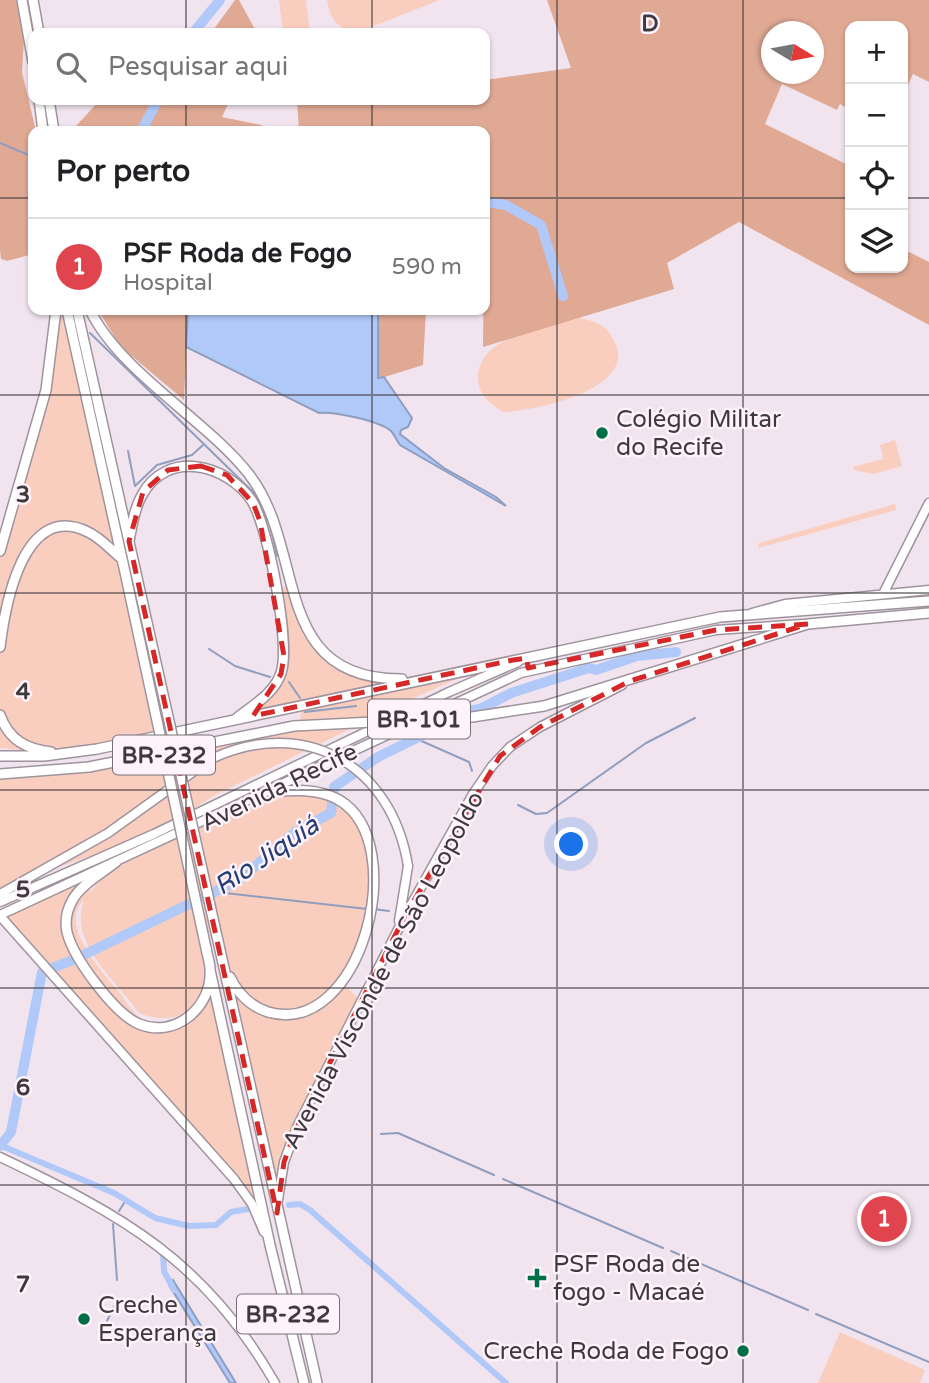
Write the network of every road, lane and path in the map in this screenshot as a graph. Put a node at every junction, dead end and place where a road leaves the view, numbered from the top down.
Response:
1 (22, 0) edge
2 (33, 0) edge
3 (38, 28) edge
4 (28, 34) edge
5 (40, 105) edge
6 (51, 105) edge
7 (42, 126) edge
8 (53, 126) edge
9 (56, 315) edge
10 (68, 315) edge
11 (78, 315) edge
12 (93, 315) edge
13 (929, 503) edge
14 (129, 541) junction
15 (0, 551) edge
16 (122, 561) junction
17 (929, 590) edge
18 (883, 594) junction
19 (929, 601) edge
20 (929, 613) edge
21 (746, 615) junction
22 (808, 624) junction
23 (0, 647) edge
24 (527, 658) junction
25 (417, 679) junction
26 (630, 681) junction
27 (0, 715) edge
28 (234, 720) junction
29 (63, 754) junction
30 (0, 756) edge
31 (0, 774) edge
32 (271, 792) junction
33 (116, 862) junction
34 (0, 894) edge
35 (0, 902) edge
36 (0, 916) edge
37 (396, 934) junction
38 (221, 951) junction
39 (210, 970) junction
40 (0, 1157) edge
41 (277, 1213) junction
42 (270, 1245) junction
43 (275, 1383) edge
44 (304, 1383) edge
45 (317, 1383) edge

1 - 4 highway
2 - 3 highway
5 - 7 highway
6 - 8 highway
9 - 15 highway
10 - 16 highway, BR-232
11 - 14 highway, BR-232
12 - 25 highway
13 - 18 main road
14 - 28 highway
14 - 38 highway, BR-232, bridge
16 - 23 highway
16 - 39 highway, BR-232, bridge
17 - 18 main road
18 - 21 main road
19 - 21 highway, BR-101
20 - 22 highway, Avenida Visconde de São Leopoldo / BR-101
21 - 24 highway, BR-101
22 - 26 highway, Avenida Visconde de São Leopoldo / BR-101
22 - 32 main road, Avenida Recife
24 - 25 highway, BR-101
24 - 35 main road, Avenida Recife
25 - 28 highway, BR-101
26 - 31 highway, Avenida Visconde de São Leopoldo / BR-101, bridge
26 - 37 main road, Avenida Visconde de São Leopoldo
27 - 29 highway
28 - 29 highway, BR-101
29 - 30 highway, BR-101
32 - 33 main road, Avenida Recife
32 - 38 highway
33 - 36 main road, Avenida Recife
33 - 39 highway
34 - 37 main road, bridge
36 - 42 main road
37 - 41 main road, Avenida Visconde de São Leopoldo
38 - 41 highway, BR-232
39 - 42 highway, BR-232
40 - 43 main road
41 - 45 highway, BR-232
42 - 44 highway, BR-232

